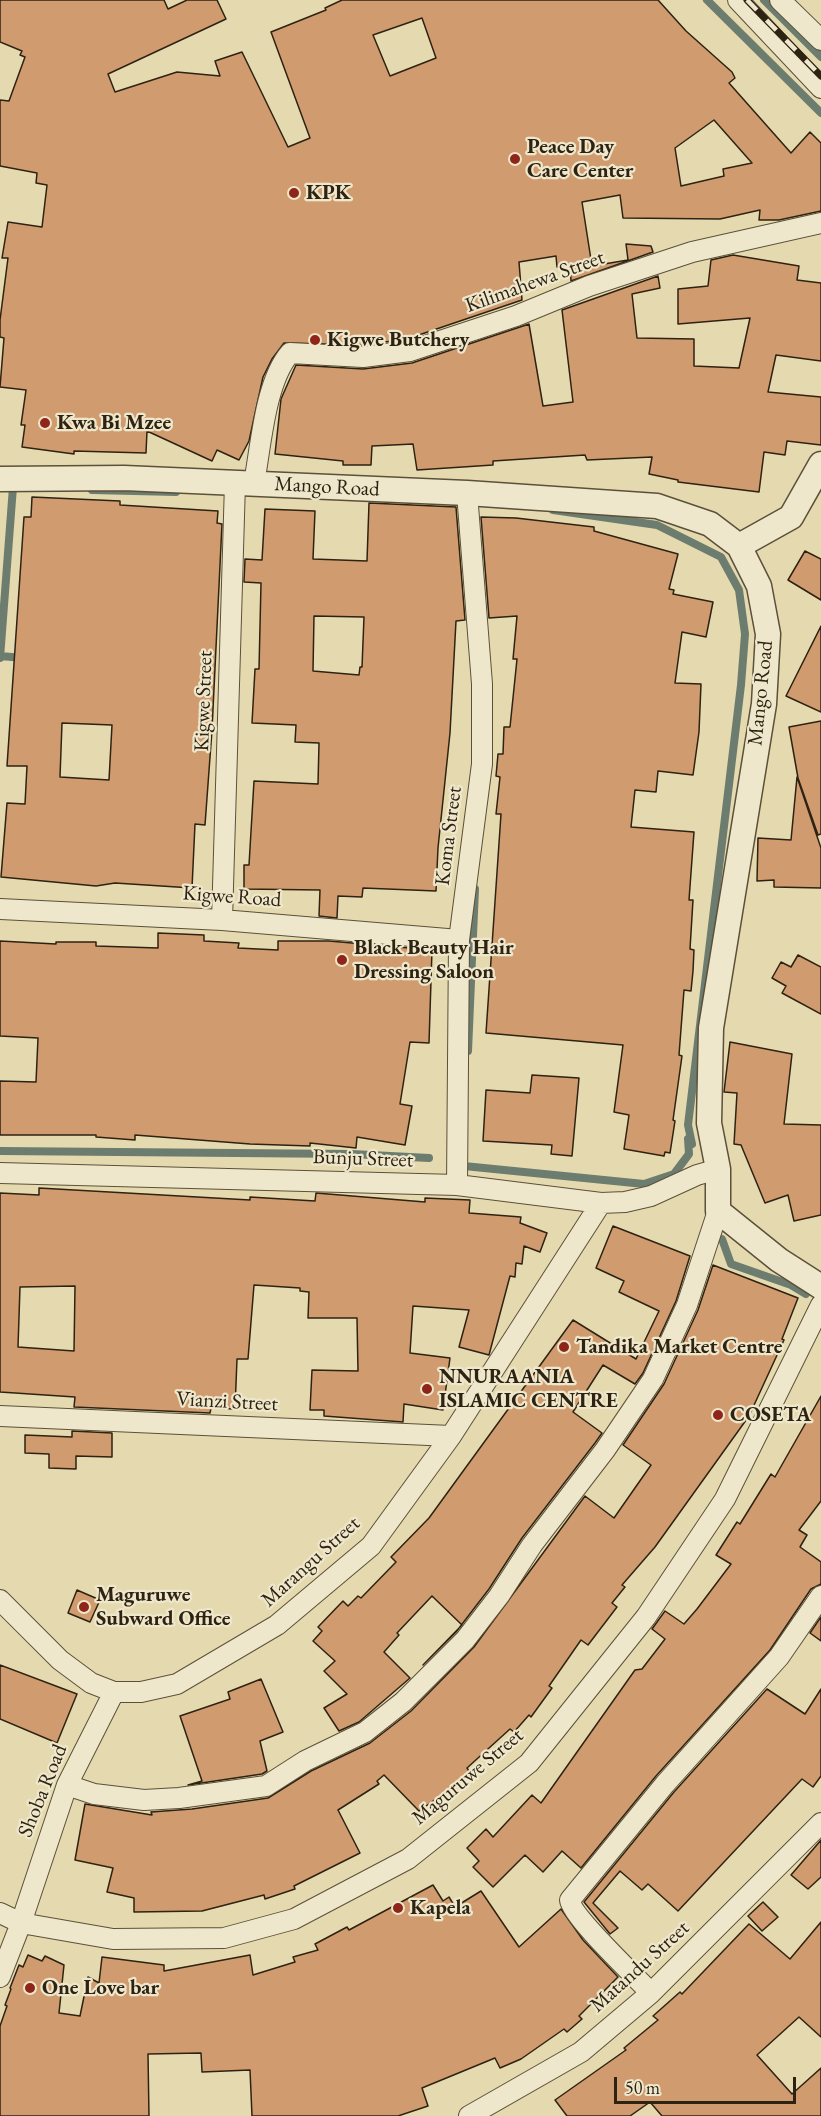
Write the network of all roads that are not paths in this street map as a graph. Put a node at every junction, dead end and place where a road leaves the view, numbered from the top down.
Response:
1 (738, 0) edge
2 (780, 0) edge
3 (821, 40) edge
4 (821, 88) edge
5 (821, 223) edge
6 (821, 464) edge
7 (0, 480) edge
8 (245, 483) junction
9 (467, 493) junction
10 (739, 546) junction
11 (0, 909) edge
12 (222, 920) junction
13 (459, 940) junction
14 (718, 1169) junction
15 (0, 1173) edge
16 (458, 1185) junction
17 (601, 1203) junction
18 (718, 1211) junction
19 (821, 1287) edge
20 (821, 1305) edge
21 (0, 1416) edge
22 (451, 1436) junction
23 (821, 1596) edge
24 (0, 1600) edge
25 (114, 1692) junction
26 (67, 1785) junction
27 (821, 1823) edge
28 (0, 1913) edge
29 (21, 1923) junction
30 (0, 1977) edge
31 (651, 1993) junction
32 (469, 2116) edge

1 - 4 street
2 - 3 street
5 - 8 street, Kilimahewa Street
6 - 10 street
7 - 8 street, Mango Road
8 - 9 street, Mango Road
8 - 12 street, Kigwe Street
9 - 10 street, Mango Road
9 - 13 street, Koma Street
10 - 14 street, Mango Road
11 - 12 street, Kigwe Road
12 - 13 street, Kigwe Road
13 - 16 street, Koma Street
14 - 17 street, Bunju Street
14 - 18 street, Mango Road
15 - 16 street, Bunju Street
16 - 17 street, Bunju Street
17 - 22 street, Marangu Street
18 - 19 street
18 - 26 street
20 - 29 street, Maguruwe Street
21 - 22 street, Vianzi Street
22 - 25 street, Marangu Street
23 - 31 street
24 - 25 street, Marangu Street
25 - 26 street, Shoba Road
26 - 29 street, Shoba Road
27 - 31 street, Matandu Street
28 - 29 street, Maguruwe Street
29 - 30 street, Shoba Road
31 - 32 street, Matandu Street

